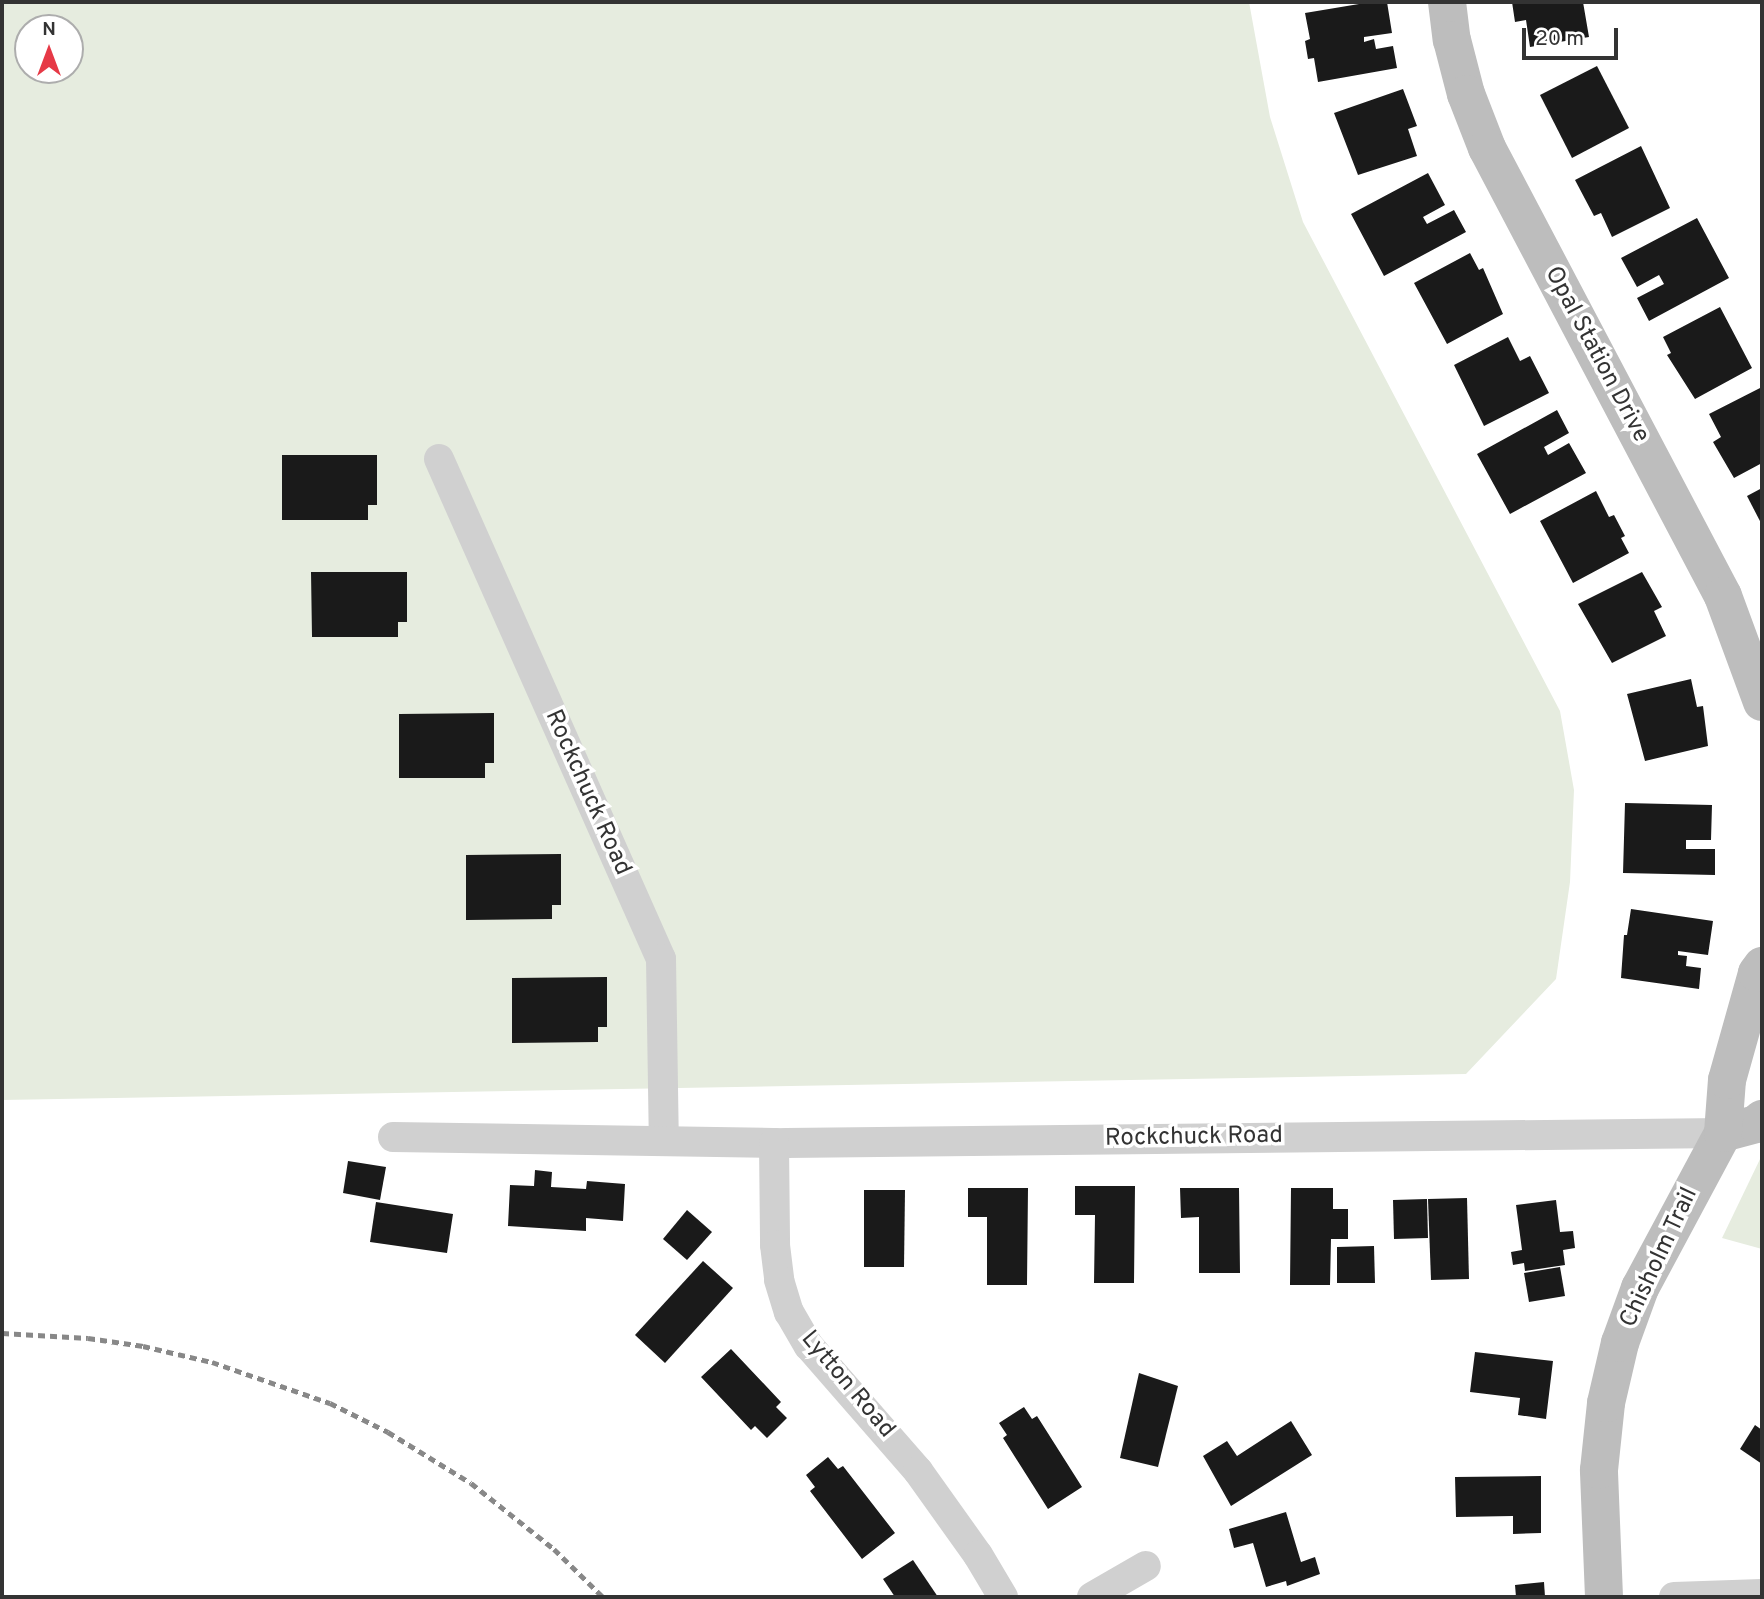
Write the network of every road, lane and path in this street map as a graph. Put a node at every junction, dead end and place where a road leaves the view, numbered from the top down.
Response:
1 (1447, 2) edge
2 (439, 460) dead end
3 (1762, 702) edge
4 (1762, 966) edge
5 (1762, 1119) edge
6 (1723, 1133) junction
7 (393, 1138) dead end
8 (664, 1141) junction
9 (775, 1143) junction
10 (1146, 1566) dead end
11 (1762, 1594) edge
12 (1003, 1597) edge
13 (1092, 1597) edge
14 (1604, 1597) edge
15 (1674, 1597) edge

1 - 3 street, Opal Station Drive
2 - 8 street, Rockchuck Road
4 - 6 street
5 - 6 street
6 - 9 street, Rockchuck Road
6 - 14 street, Chisholm Trail
7 - 8 street, Rockchuck Road
8 - 9 street, Rockchuck Road
9 - 12 street, Lytton Road
10 - 13 street
11 - 15 street

